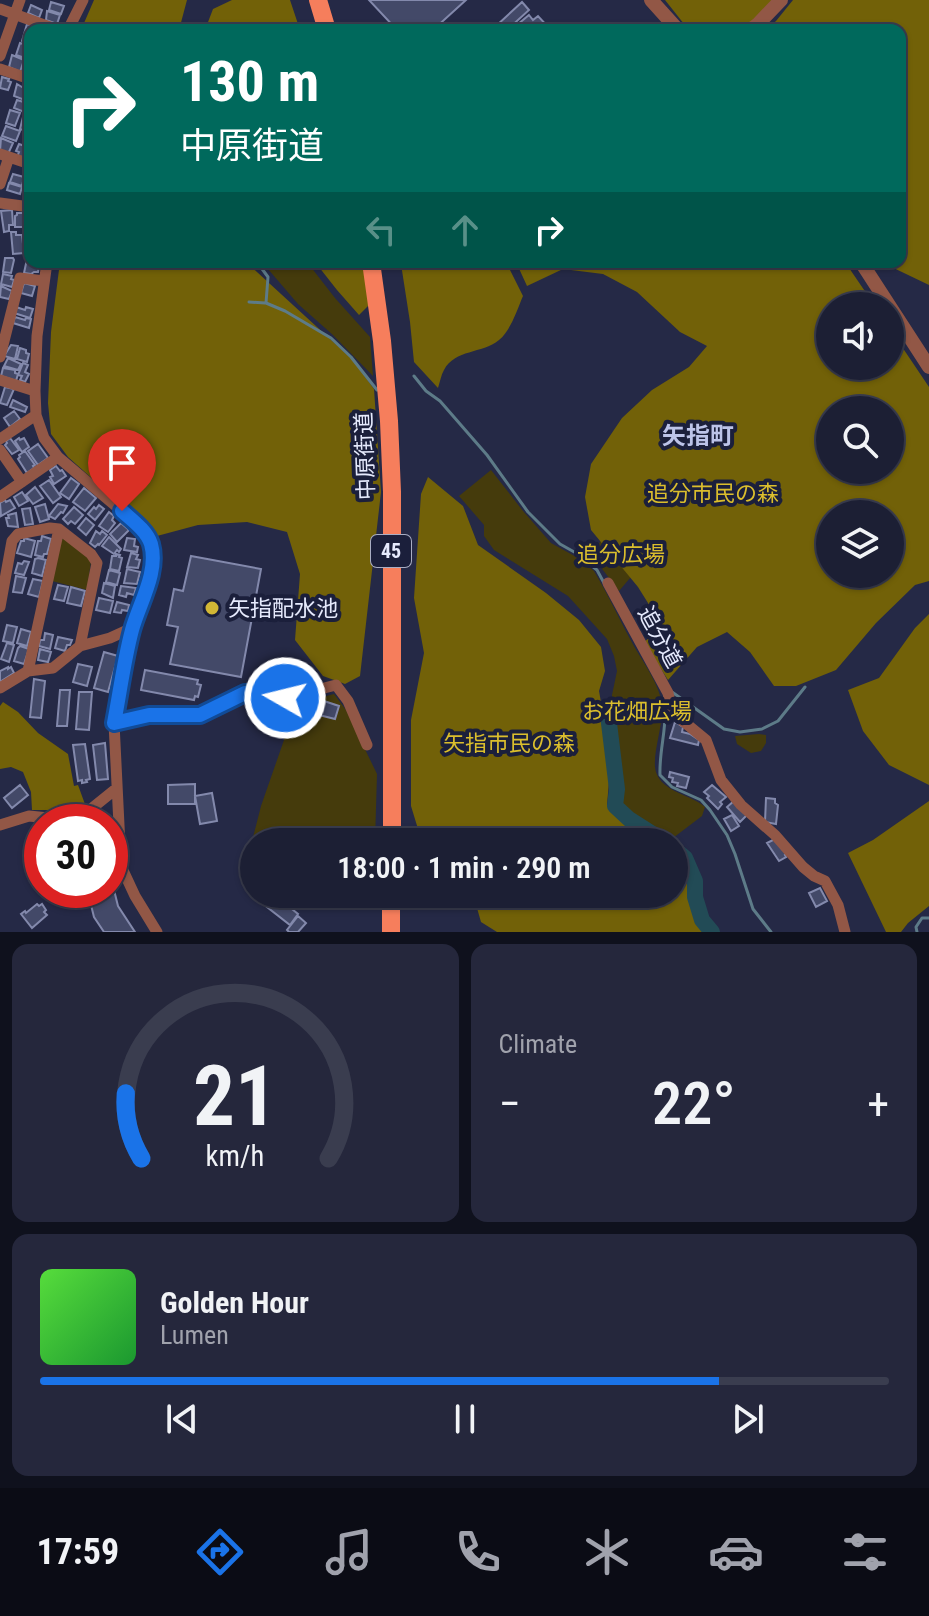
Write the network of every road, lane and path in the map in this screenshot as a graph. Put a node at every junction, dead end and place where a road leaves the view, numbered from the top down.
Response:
1 (20, 0) edge
2 (83, 0) edge
3 (306, 0) edge
4 (318, 0) edge
5 (651, 0) edge
6 (781, 0) edge
7 (0, 9) edge
8 (15, 14) junction
9 (42, 24) edge
10 (71, 24) edge
11 (313, 24) edge
12 (325, 24) edge
13 (673, 24) edge
14 (758, 24) edge
15 (0, 56) edge
16 (0, 69) edge
17 (24, 77) edge
18 (4, 156) edge
19 (24, 162) edge
20 (0, 184) edge
21 (0, 203) edge
22 (24, 206) edge
23 (46, 268) edge
24 (372, 268) edge
25 (385, 268) edge
26 (865, 268) edge
27 (44, 281) junction
28 (0, 357) edge
29 (929, 367) edge
30 (0, 380) edge
31 (35, 391) junction
32 (36, 415) junction
33 (0, 439) edge
34 (0, 450) edge
35 (58, 457) junction
36 (22, 482) junction
37 (0, 497) edge
38 (59, 529) junction
39 (608, 583) dead end
40 (0, 607) edge
41 (132, 628) junction
42 (80, 646) junction
43 (28, 671) junction
44 (0, 688) edge
45 (114, 723) junction
46 (367, 745) dead end
47 (117, 788) junction
48 (0, 825) edge
49 (392, 828) edge
50 (400, 828) edge
51 (391, 908) edge
52 (400, 908) edge
53 (157, 932) edge
54 (391, 932) edge
55 (400, 932) edge
56 (845, 932) edge

1 - 8 street
2 - 10 street
3 - 11 main road
4 - 12 main road
5 - 13 street
6 - 14 street
7 - 8 street
8 - 9 street
8 - 15 street
16 - 17 street
18 - 19 street
18 - 20 street
21 - 22 street
23 - 27 street
24 - 49 main road, 中原街道 / 45
25 - 50 main road, 中原街道 / 45
26 - 29 street
27 - 28 street
27 - 31 street
30 - 31 street
31 - 32 street
32 - 33 street
32 - 35 street
34 - 36 street
35 - 36 street
35 - 41 street
36 - 37 street
38 - 40 street
38 - 42 street
38 - 43 street
39 - 56 street, 追分道
41 - 42 street
41 - 45 street
42 - 43 street
43 - 44 street
45 - 46 street
45 - 47 street
47 - 48 street
47 - 53 street
51 - 54 main road
52 - 55 main road

